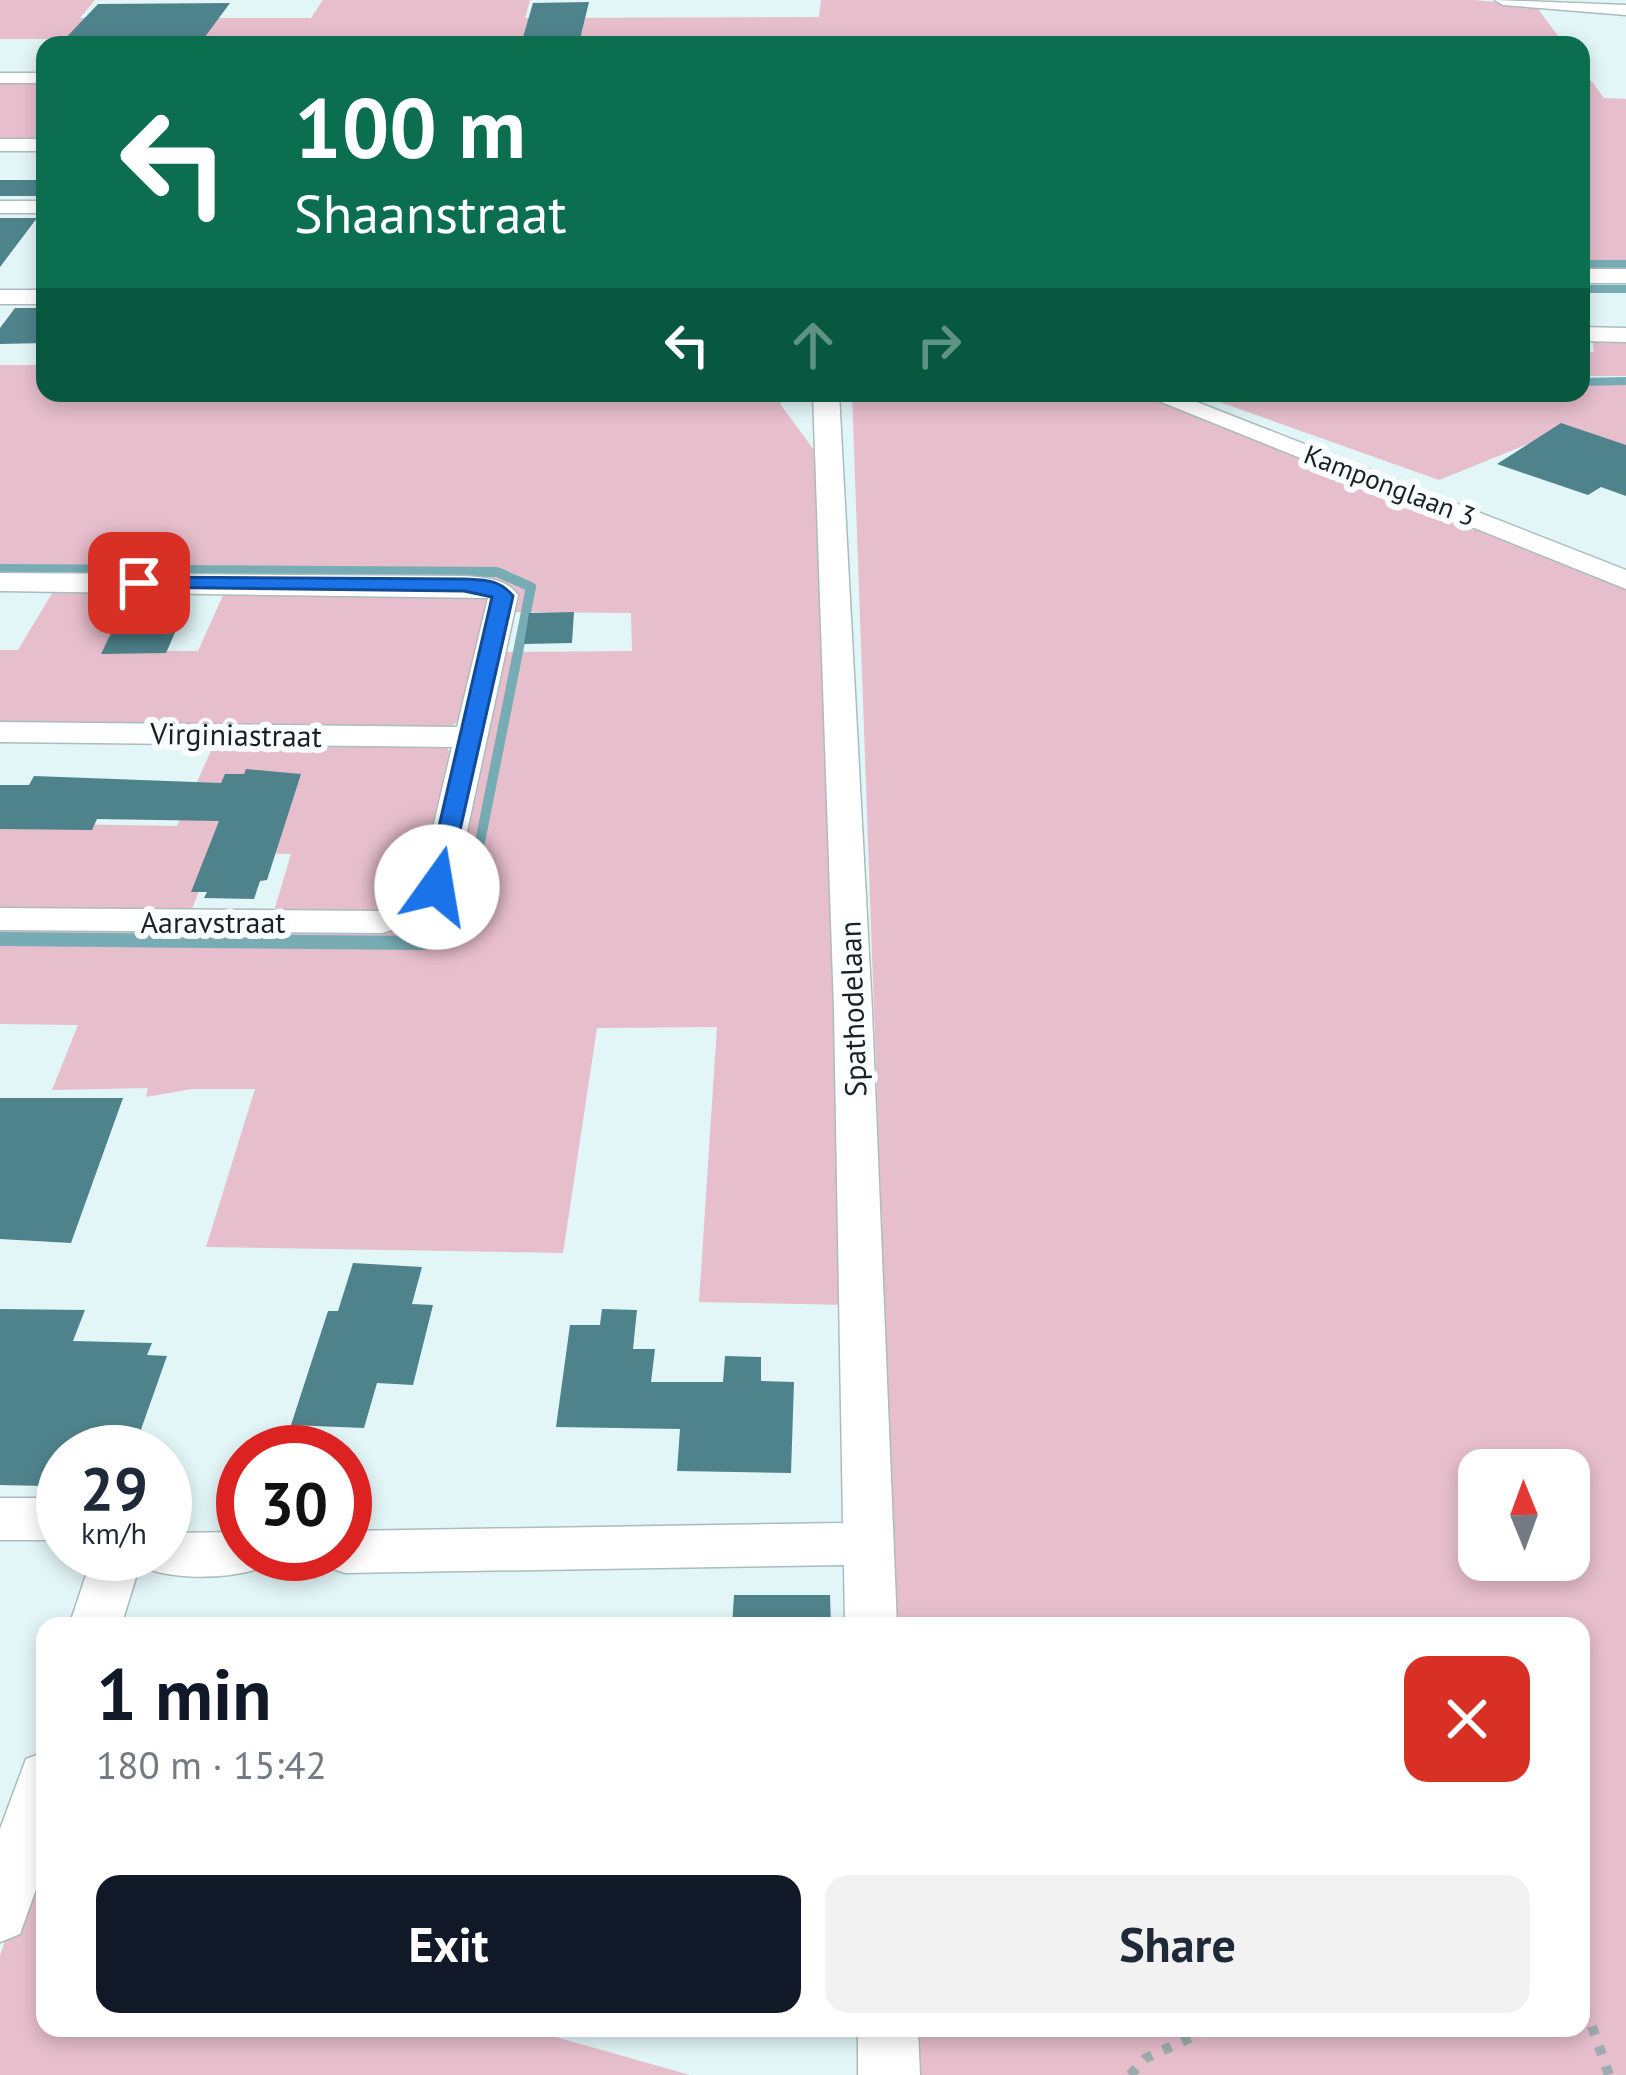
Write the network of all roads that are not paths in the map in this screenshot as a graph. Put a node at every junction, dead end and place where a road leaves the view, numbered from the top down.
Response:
1 (1503, 0) edge
2 (1626, 10) edge
3 (0, 78) edge
4 (36, 78) edge
5 (0, 145) edge
6 (36, 145) edge
7 (0, 207) edge
8 (36, 207) edge
9 (1590, 276) edge
10 (1626, 276) edge
11 (36, 297) edge
12 (0, 298) edge
13 (1590, 334) edge
14 (1626, 335) edge
15 (826, 402) edge
16 (1176, 402) edge
17 (1626, 580) edge
18 (0, 582) edge
19 (0, 732) edge
20 (472, 737) junction
21 (0, 919) edge
22 (0, 1519) edge
23 (36, 1519) edge
24 (868, 1544) junction
25 (372, 1552) edge
26 (109, 1581) edge
27 (98, 1617) edge
28 (872, 1617) edge
29 (36, 1804) edge
30 (0, 1914) edge
31 (888, 2037) edge
32 (890, 2075) edge

1 - 2 street
3 - 4 street
5 - 6 street
7 - 8 street
9 - 10 street
11 - 12 street
13 - 14 street
15 - 24 street, Spathodelaan
16 - 17 street, Kamponglaan 3
18 - 20 street
19 - 20 street, Virginiastraat
20 - 21 street, Aaravstraat
22 - 23 street
24 - 25 street
24 - 28 street, Spathodelaan
26 - 27 street
29 - 30 street
31 - 32 street

